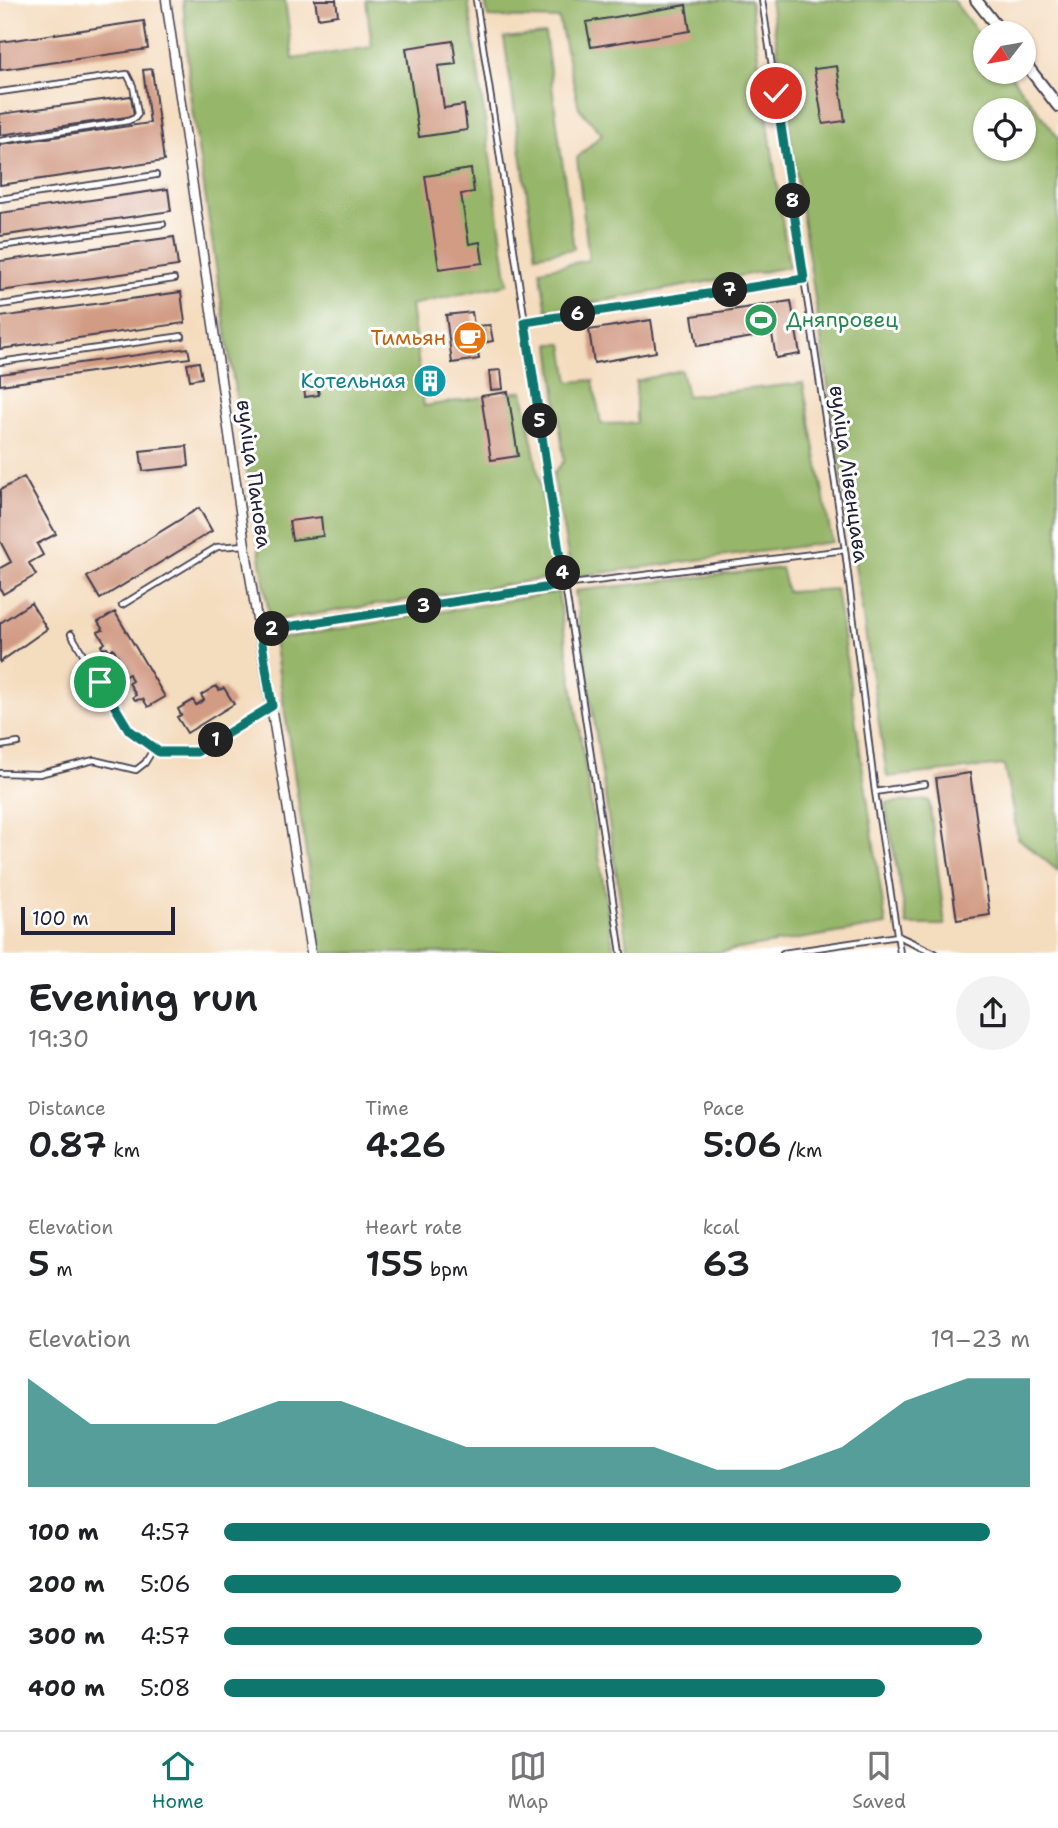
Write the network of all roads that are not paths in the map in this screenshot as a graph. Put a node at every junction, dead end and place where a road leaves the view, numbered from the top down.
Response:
1 (166, 0) edge
2 (476, 0) edge
3 (762, 0) edge
4 (976, 0) edge
5 (993, 21) edge
6 (1036, 78) edge
7 (0, 92) edge
8 (1058, 106) edge
9 (0, 141) edge
10 (156, 175) dead end
11 (0, 199) edge
12 (163, 224) dead end
13 (0, 246) edge
14 (174, 279) dead end
15 (804, 279) junction
16 (0, 306) edge
17 (525, 322) junction
18 (182, 336) dead end
19 (0, 362) edge
20 (246, 545) junction
21 (845, 550) junction
22 (564, 585) junction
23 (122, 604) dead end
24 (260, 631) junction
25 (71, 634) dead end
26 (272, 706) junction
27 (18, 743) dead end
28 (0, 746) edge
29 (154, 748) junction
30 (0, 773) edge
31 (925, 785) dead end
32 (875, 792) junction
33 (898, 936) junction
34 (311, 953) edge
35 (621, 953) edge
36 (783, 953) edge
37 (900, 953) edge
38 (935, 953) edge

1 - 20 street, вуліца Панова
2 - 17 lane
3 - 15 lane, вуліца Лівенцава
4 - 5 street
6 - 8 street
7 - 9 lane
10 - 11 lane
12 - 13 lane
14 - 16 lane
15 - 17 lane
15 - 21 lane, вуліца Лівенцава
17 - 22 lane
18 - 19 lane
20 - 23 lane
20 - 24 street, вуліца Панова
21 - 22 lane
21 - 32 lane, вуліца Лівенцава
22 - 24 lane
22 - 35 lane
24 - 26 street, вуліца Панова
25 - 29 lane
26 - 29 lane
26 - 34 street, вуліца Панова
27 - 28 lane
29 - 30 lane
31 - 32 lane
32 - 33 lane, вуліца Лівенцава
33 - 36 lane
33 - 37 lane, вуліца Лівенцава
33 - 38 lane

